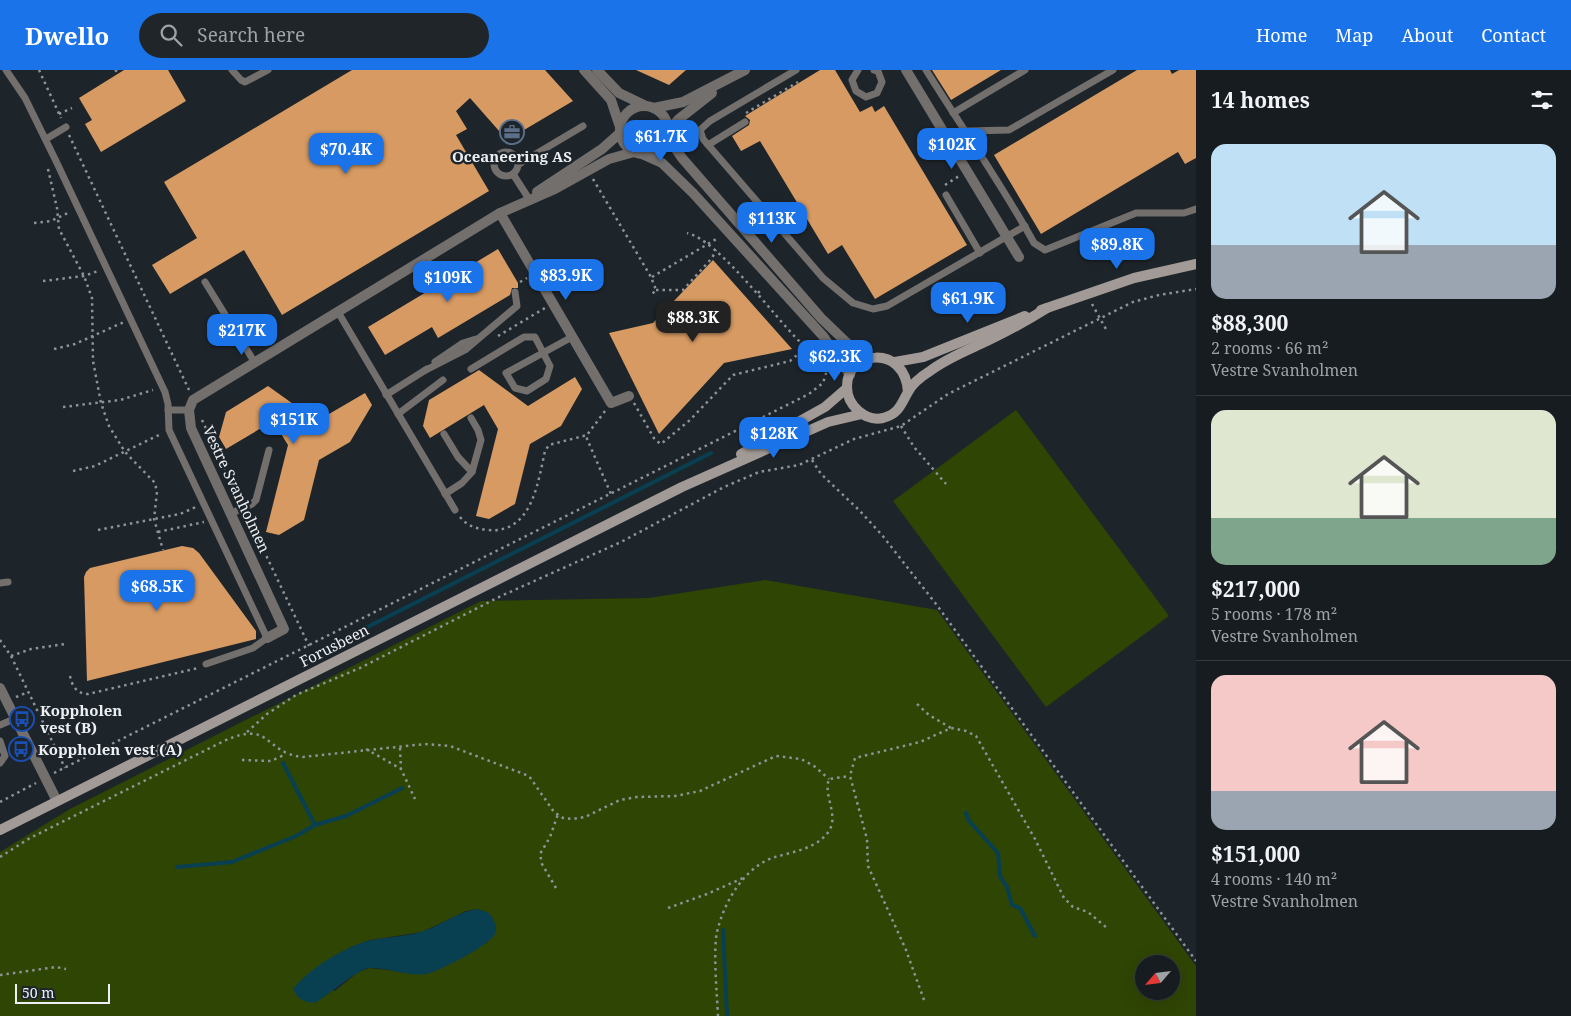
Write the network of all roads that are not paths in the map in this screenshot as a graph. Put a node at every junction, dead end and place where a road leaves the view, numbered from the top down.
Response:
1 (6, 70) edge
2 (232, 70) edge
3 (268, 70) edge
4 (584, 70) edge
5 (597, 70) edge
6 (745, 70) edge
7 (796, 70) edge
8 (858, 70) edge
9 (877, 70) edge
10 (906, 70) edge
11 (926, 70) edge
12 (1025, 70) edge
13 (1113, 70) edge
14 (728, 80) junction
15 (651, 107) junction
16 (953, 113) junction
17 (742, 120) road end
18 (583, 126) dead end
19 (66, 127) road end
20 (620, 130) junction
21 (967, 131) junction
22 (668, 132) junction
23 (46, 139) junction
24 (949, 140) junction
25 (708, 145) junction
26 (638, 153) junction
27 (519, 164) junction
28 (513, 174) junction
29 (946, 196) dead end
30 (529, 198) junction
31 (1196, 209) edge
32 (500, 213) junction
33 (1025, 226) junction
34 (1007, 237) junction
35 (980, 253) junction
36 (1019, 257) dead end
37 (1196, 264) edge
38 (205, 282) dead end
39 (515, 292) dead end
40 (1047, 308) junction
41 (338, 312) junction
42 (572, 337) junction
43 (543, 353) junction
44 (869, 358) junction
45 (894, 362) junction
46 (255, 363) junction
47 (471, 368) dead end
48 (850, 376) junction
49 (443, 380) dead end
50 (847, 388) junction
51 (908, 392) junction
52 (386, 395) junction
53 (629, 396) road end
54 (168, 410) junction
55 (194, 411) junction
56 (398, 414) junction
57 (862, 414) junction
58 (471, 418) dead end
59 (444, 434) dead end
60 (269, 450) dead end
61 (472, 472) junction
62 (682, 487) junction
63 (445, 494) junction
64 (455, 510) road end
65 (232, 513) junction
66 (8, 582) dead end
67 (0, 583) edge
68 (267, 638) junction
69 (206, 664) road end
70 (0, 688) edge
71 (14, 719) junction
72 (0, 725) edge
73 (0, 741) edge
74 (0, 763) edge
75 (57, 801) junction
76 (0, 830) edge

1 - 23 lane
2 - 3 lane
4 - 20 street
5 - 15 street
6 - 14 street
7 - 25 lane
8 - 9 lane
10 - 24 street
11 - 16 lane
12 - 16 lane
13 - 21 lane
14 - 15 street
14 - 22 street
15 - 20 street
15 - 22 street
16 - 21 lane
17 - 25 lane
18 - 27 lane
19 - 23 lane
20 - 26 street
20 - 30 street
21 - 24 lane
21 - 33 lane
22 - 26 street
22 - 44 street
23 - 54 lane
24 - 34 street
25 - 35 lane
26 - 30 street
26 - 48 street
27 - 28 lane
27 - 28 lane
28 - 30 lane
29 - 35 lane
30 - 32 street
31 - 33 lane
32 - 41 street
32 - 42 street
33 - 34 lane
34 - 35 lane
34 - 36 street
37 - 40 main road
38 - 46 lane
39 - 52 lane
40 - 45 main road
40 - 51 main road
41 - 46 street
41 - 52 lane
42 - 43 lane
42 - 53 street
43 - 43 lane
43 - 47 lane
44 - 45 main road
44 - 48 main road
45 - 51 main road
46 - 55 street
48 - 50 main road
49 - 56 lane
50 - 57 main road
50 - 62 main road, Forusbeen
51 - 57 main road
52 - 56 lane
54 - 55 lane
54 - 68 lane
55 - 65 street, Vestre Svanholmen
56 - 63 lane
57 - 62 main road, Forusbeen
58 - 61 lane
59 - 61 lane
60 - 65 lane
61 - 63 lane
62 - 75 main road, Forusbeen
63 - 64 lane
65 - 68 street, Vestre Svanholmen
66 - 67 lane
68 - 69 lane
70 - 71 street
71 - 72 lane
71 - 75 street
73 - 74 lane
75 - 76 main road, Forusbeen

